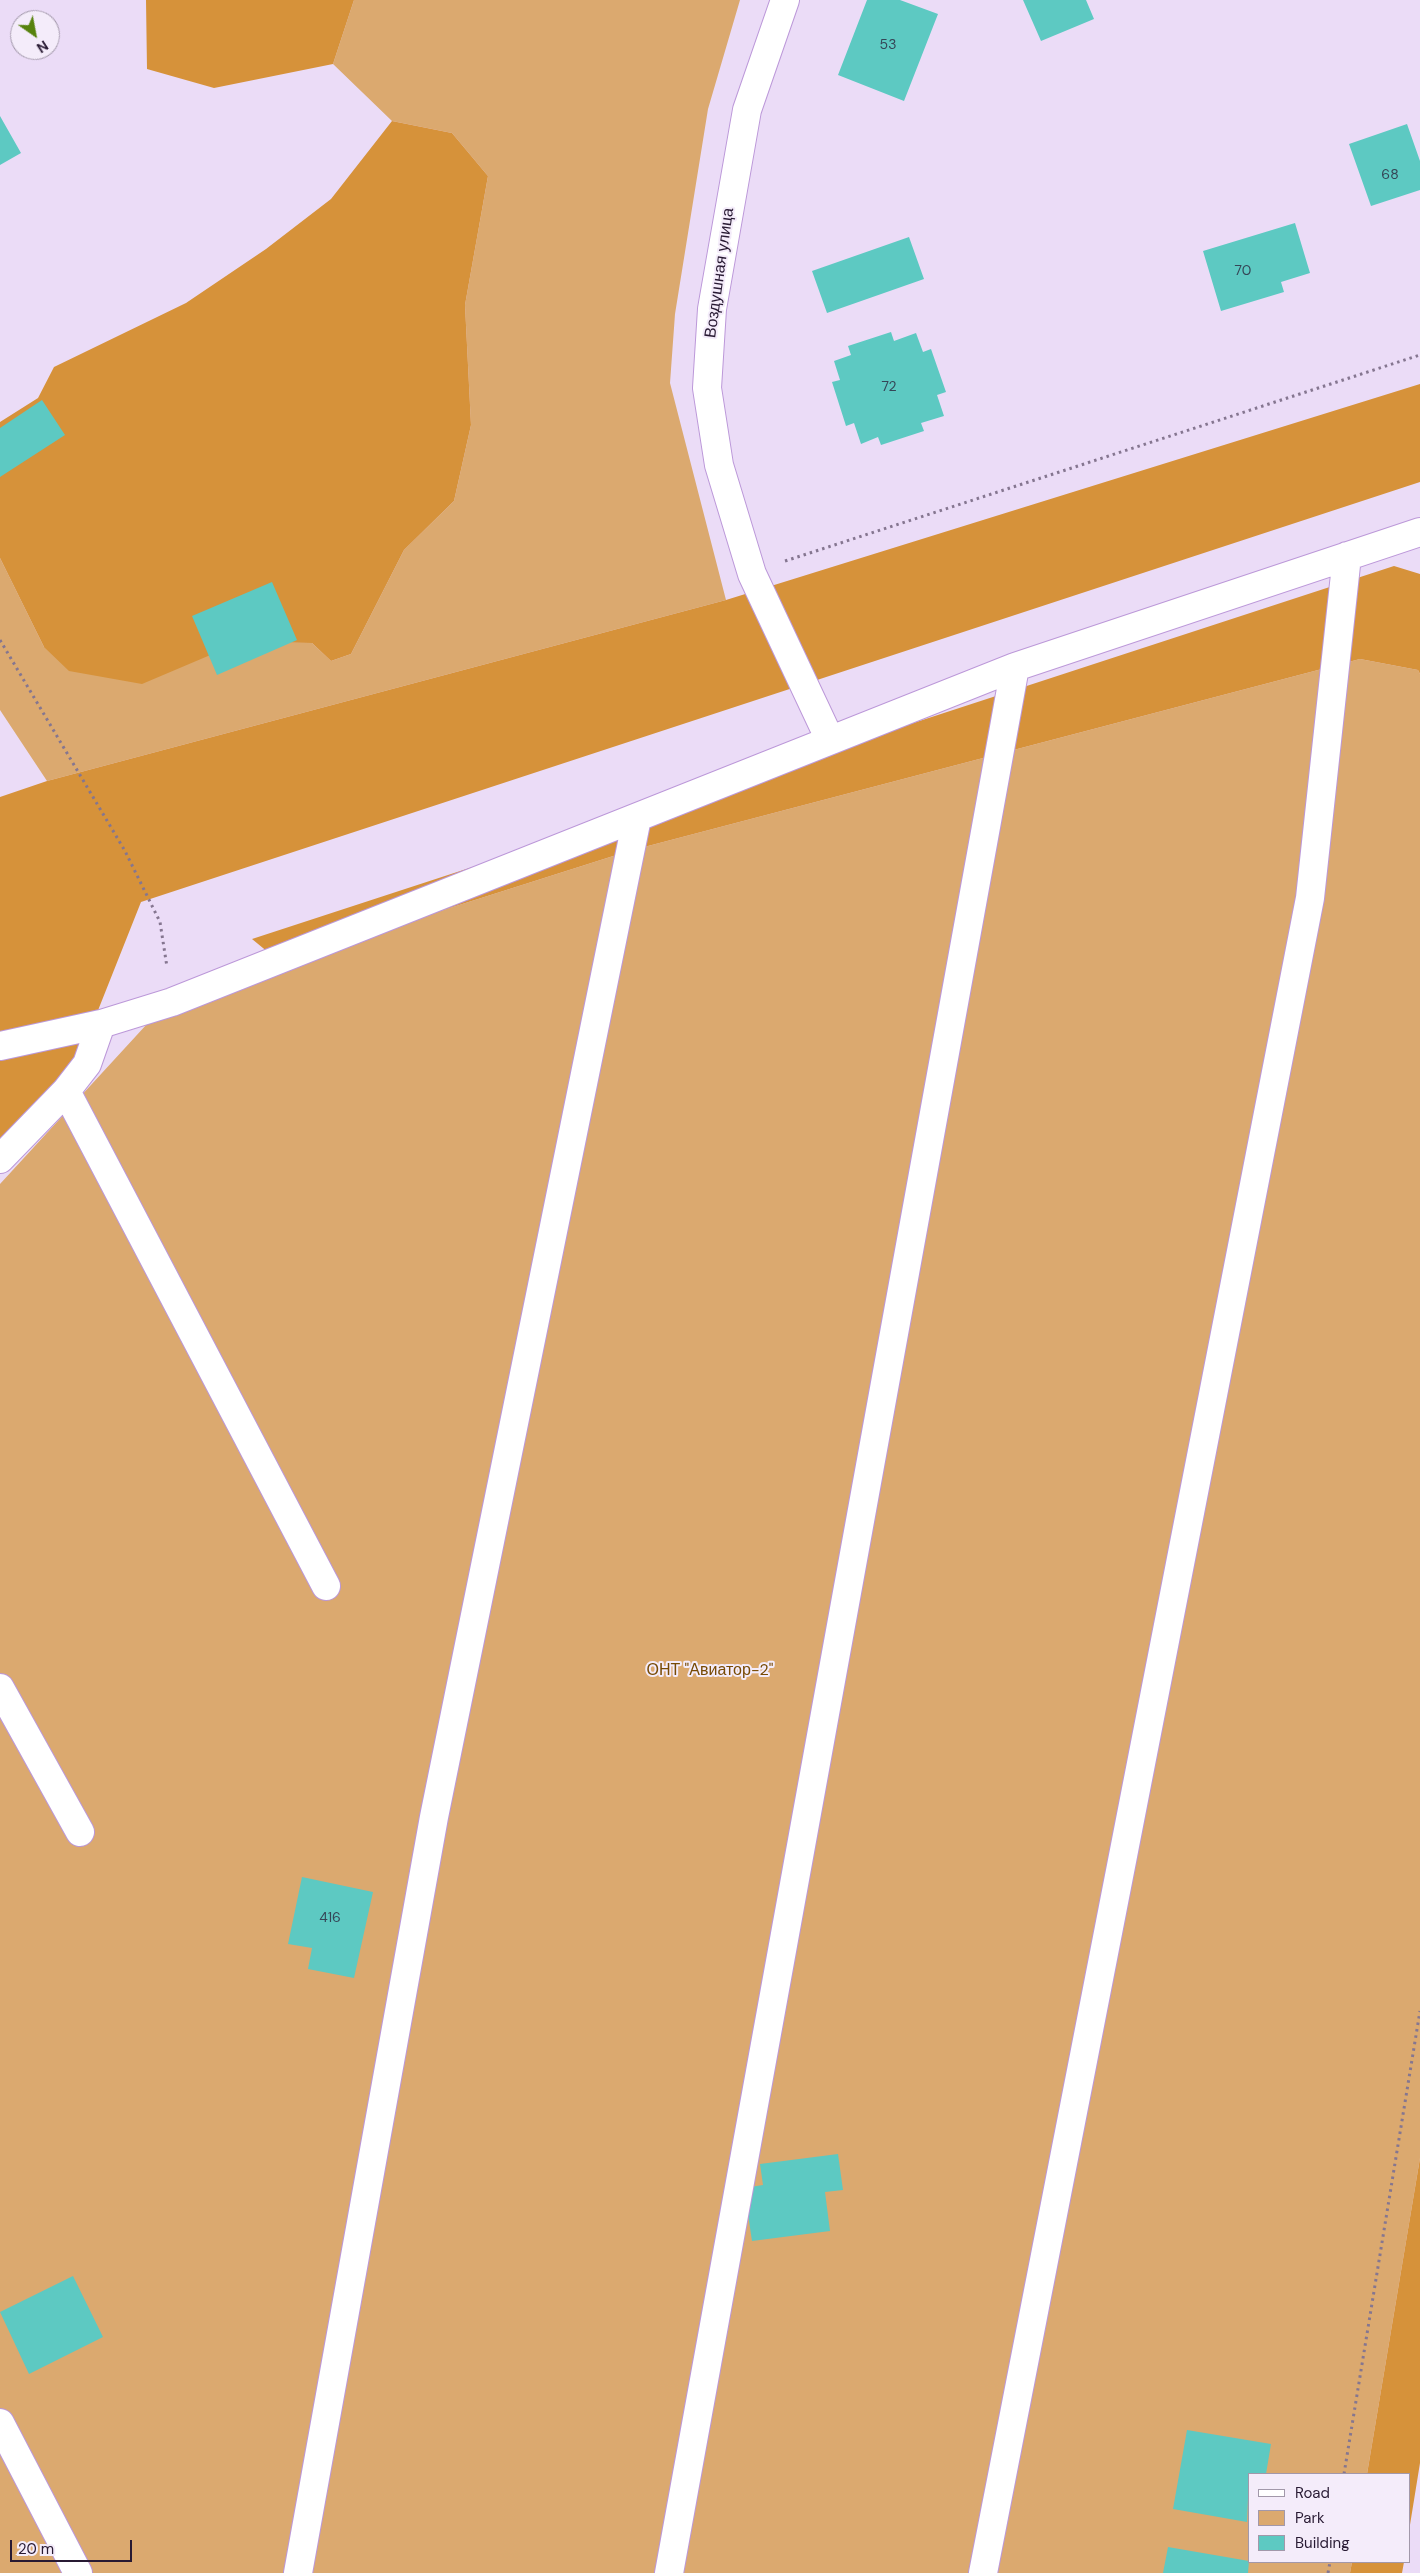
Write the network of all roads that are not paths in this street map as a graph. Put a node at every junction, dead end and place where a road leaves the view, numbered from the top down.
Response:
1 (784, 0) edge
2 (1420, 532) edge
3 (1346, 556) junction
4 (1015, 667) junction
5 (830, 740) junction
6 (637, 818) junction
7 (101, 1024) junction
8 (0, 1046) edge
9 (66, 1091) junction
10 (0, 1159) edge
11 (326, 1586) dead end
12 (0, 1688) edge
13 (80, 1832) dead end
14 (0, 2422) edge
15 (78, 2573) edge
16 (298, 2573) edge
17 (669, 2573) edge
18 (983, 2573) edge

1 - 5 street, Воздушная улица
2 - 3 street
3 - 4 street
3 - 18 street
4 - 5 street
4 - 17 street
5 - 6 street
6 - 7 street
6 - 16 street
7 - 8 street
7 - 9 street
9 - 10 street
9 - 11 street
12 - 13 street
14 - 15 street

